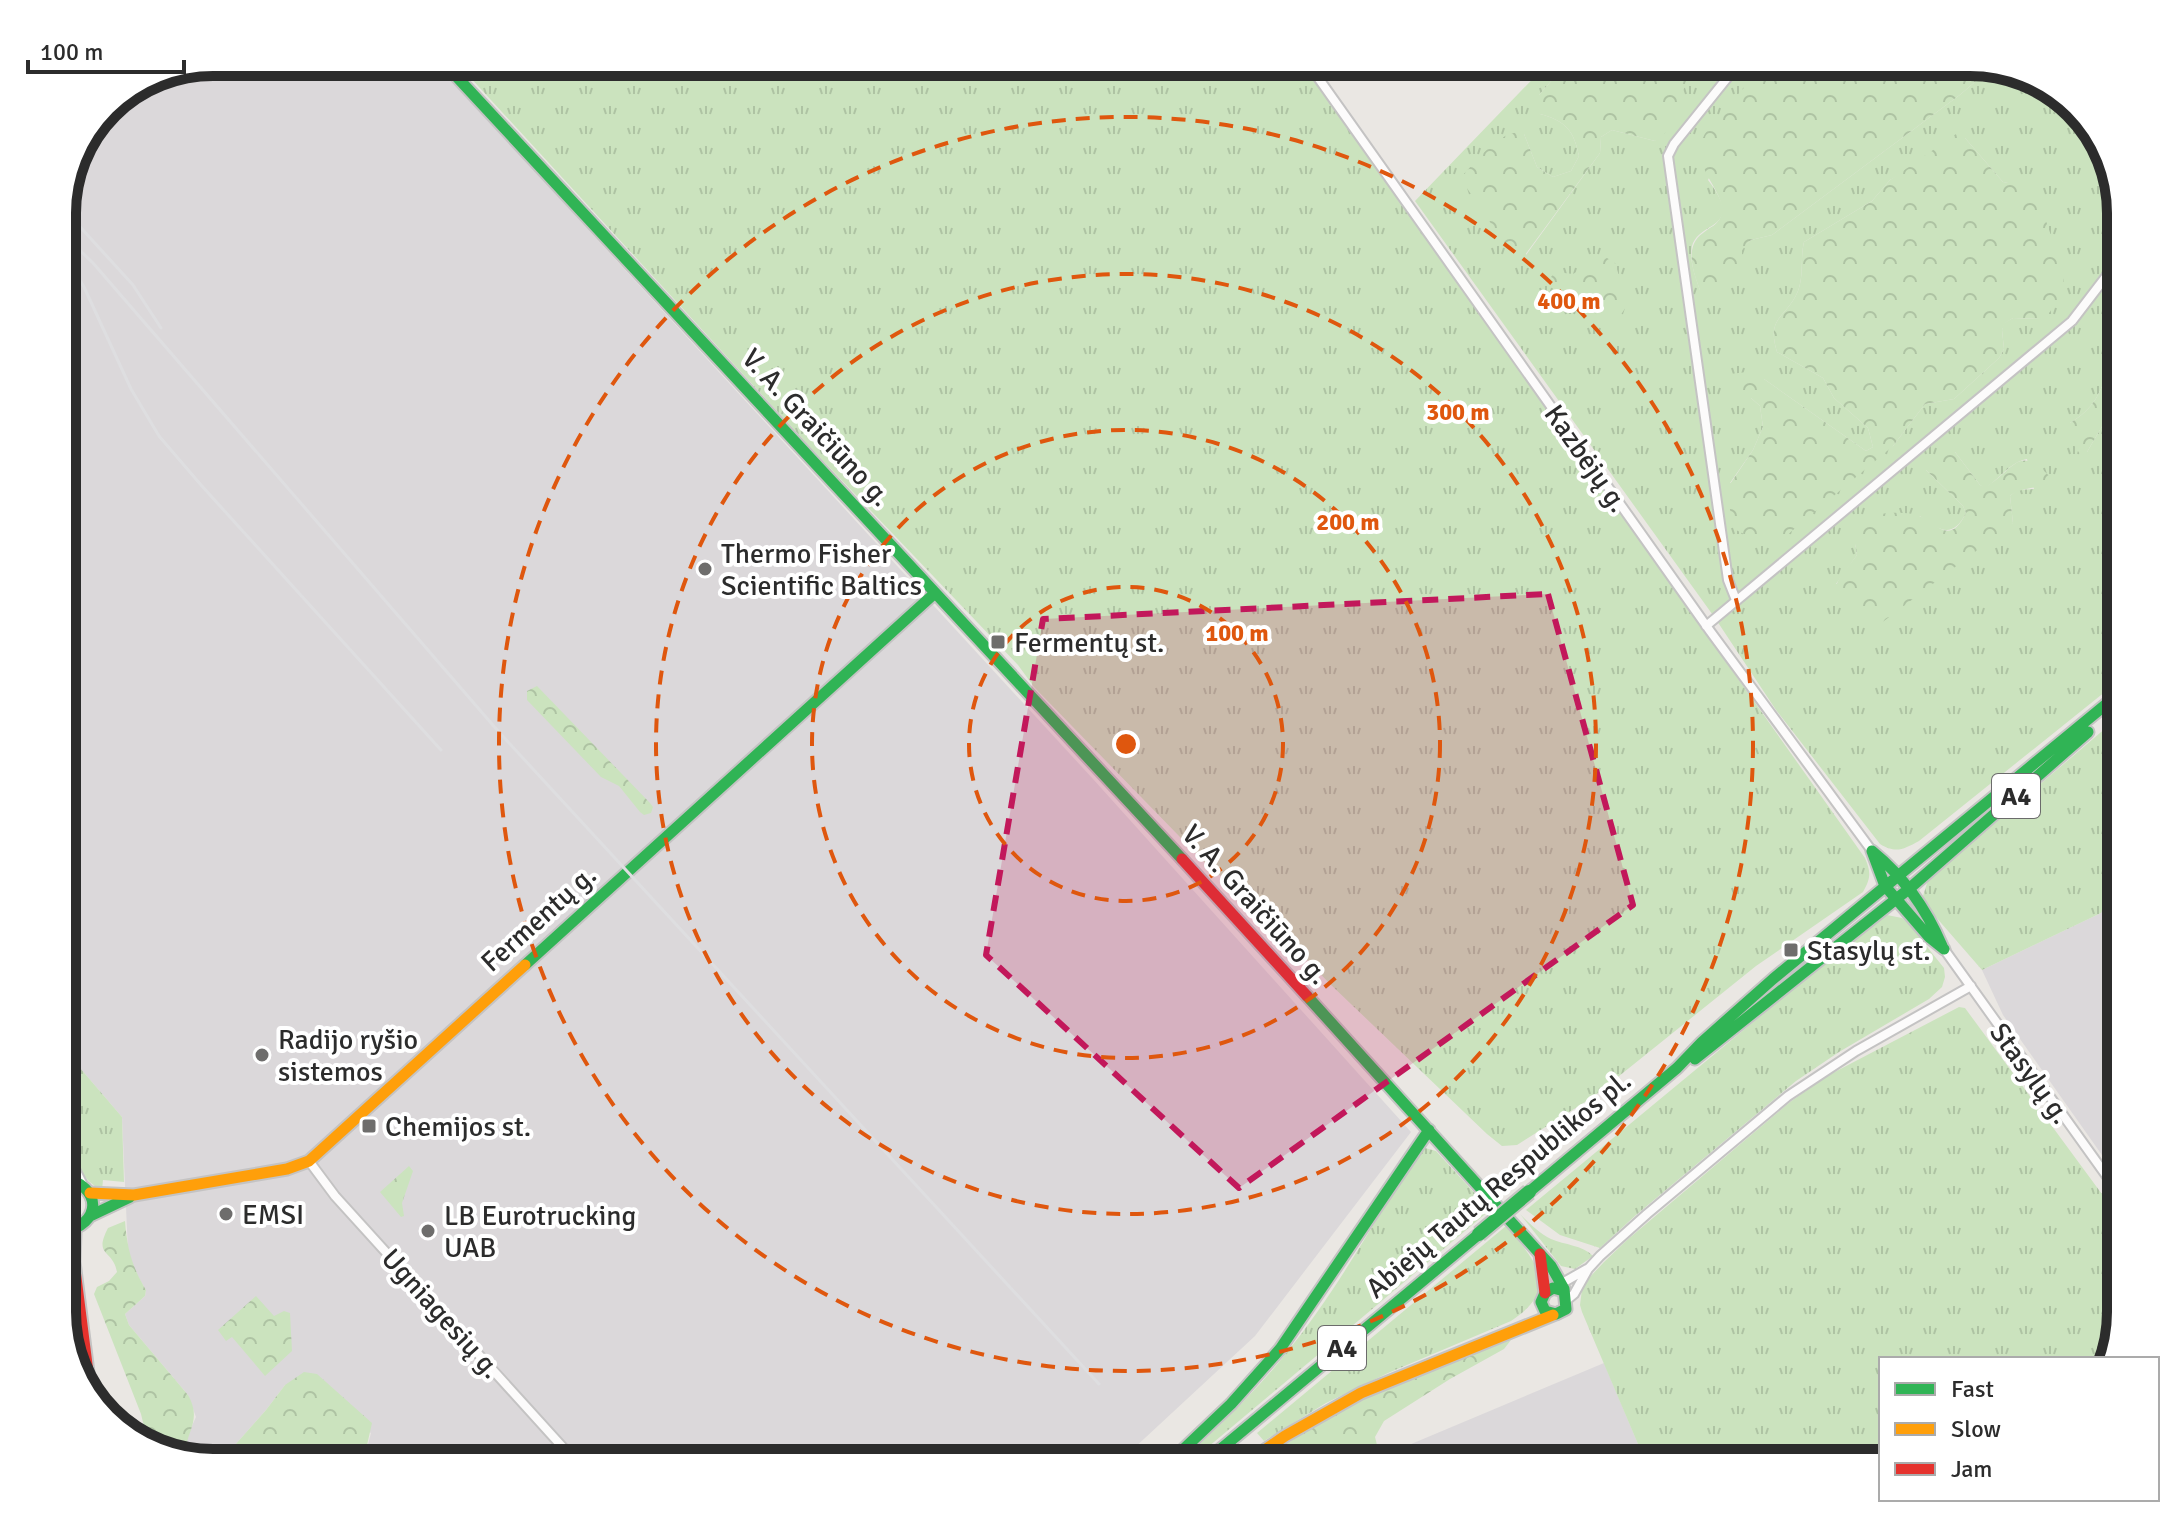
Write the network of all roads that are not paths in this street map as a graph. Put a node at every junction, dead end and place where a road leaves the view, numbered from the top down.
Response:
1 (456, 76) edge
2 (1317, 76) edge
3 (1729, 76) edge
4 (2107, 275) edge
5 (935, 593) junction
6 (1736, 600) junction
7 (1706, 626) junction
8 (2107, 704) edge
9 (2107, 715) edge
10 (1872, 851) junction
11 (1899, 875) junction
12 (1885, 886) junction
13 (1910, 888) junction
14 (1895, 899) junction
15 (1944, 949) junction
16 (1971, 986) junction
17 (1677, 1068) junction
18 (1429, 1130) junction
19 (309, 1161) junction
20 (76, 1170) edge
21 (2107, 1176) edge
22 (76, 1184) edge
23 (86, 1188) junction
24 (134, 1195) junction
25 (90, 1216) junction
26 (76, 1226) edge
27 (1588, 1269) junction
28 (76, 1278) edge
29 (1558, 1291) junction
30 (1553, 1315) junction
31 (87, 1367) edge
32 (564, 1449) edge
33 (1184, 1449) edge
34 (1221, 1449) edge
35 (1266, 1449) edge

1 - 5 main road, V. A. Graičiūno g.
2 - 7 street, Kazbėjų g.
3 - 6 street
4 - 6 street
5 - 18 main road, V. A. Graičiūno g.
5 - 19 main road, Fermentų g.
6 - 7 street
7 - 10 street, Kazbėjų g.
8 - 11 main road, Abiejų Tautų Respublikos pl. / A4
9 - 13 main road, Abiejų Tautų Respublikos pl. / A4
10 - 11 main road
10 - 12 main road
11 - 12 main road, Abiejų Tautų Respublikos pl. / A4
11 - 13 main road
12 - 14 main road
12 - 17 main road, Abiejų Tautų Respublikos pl. / A4
13 - 14 main road, Abiejų Tautų Respublikos pl. / A4
13 - 15 main road
14 - 15 main road
14 - 17 main road, Abiejų Tautų Respublikos pl. / A4
15 - 16 street, Stasylų g.
16 - 21 street, Stasylų g.
16 - 27 street
17 - 34 main road, Abiejų Tautų Respublikos pl. / A4, bridge
18 - 29 main road, V. A. Graičiūno g.
18 - 33 main road
19 - 24 main road, Fermentų g.
19 - 32 street, Ugniagesių g.
20 - 23 street
22 - 23 main road, Fermentų g.
23 - 24 main road, Fermentų g.
23 - 25 main road
24 - 25 main road, Fermentų g.
25 - 26 main road, Fermentų g.
27 - 29 street
27 - 29 street
28 - 31 main road
29 - 30 main road
29 - 30 main road, V. A. Graičiūno g.
30 - 35 main road

